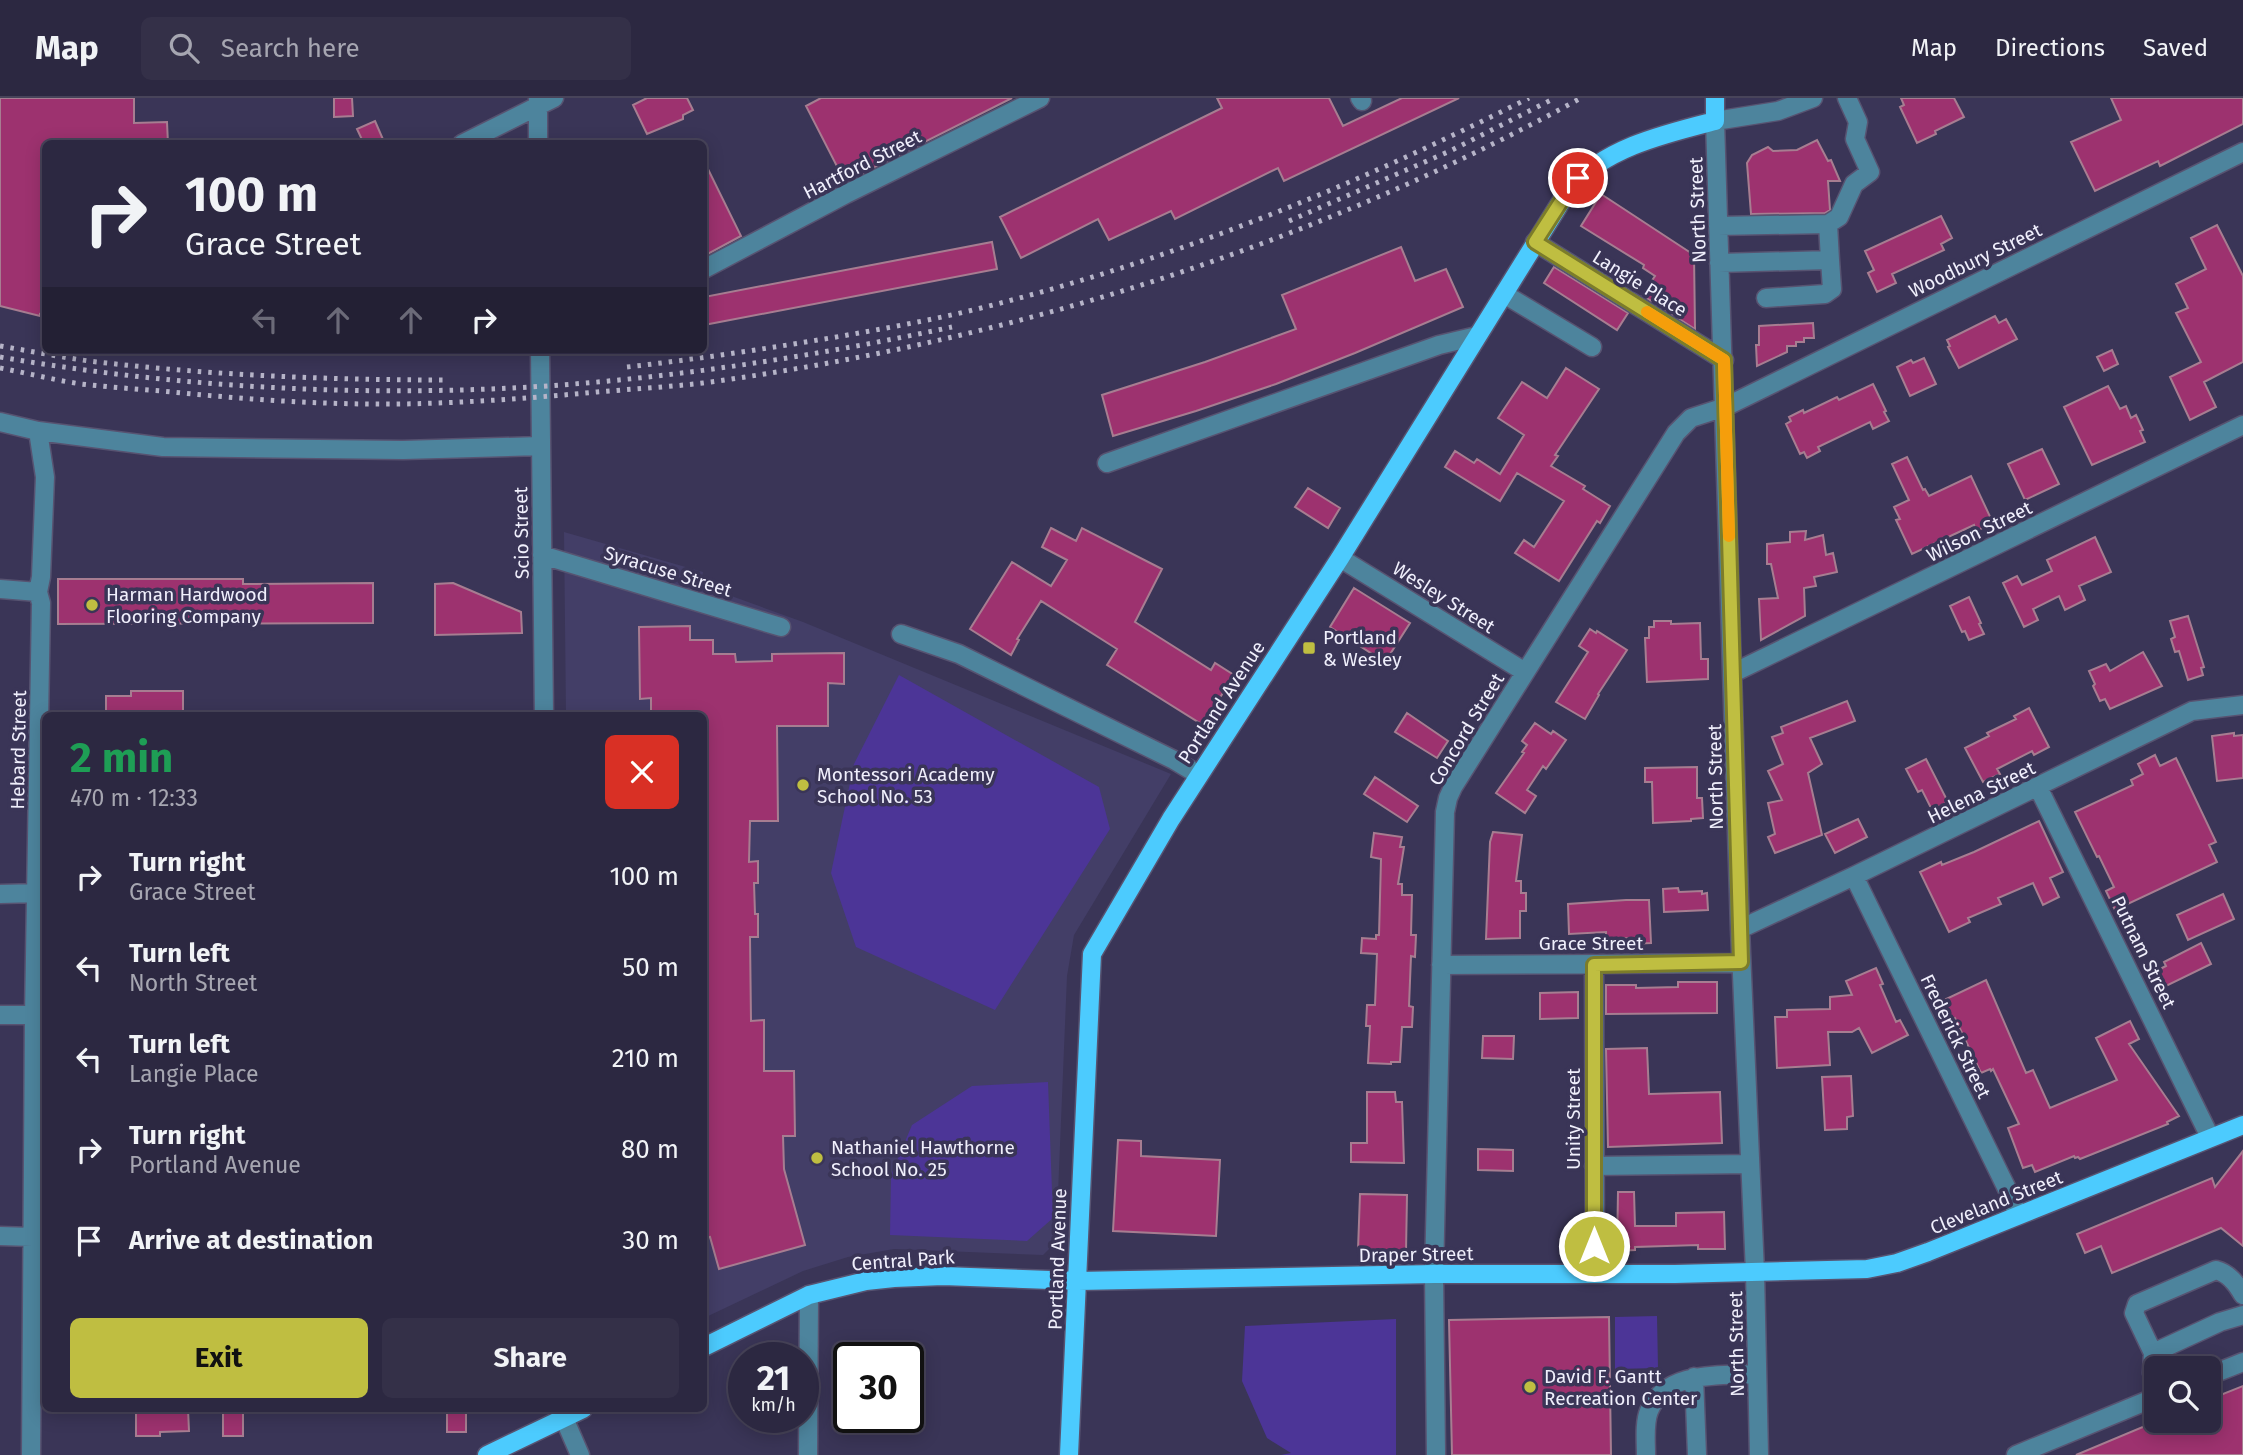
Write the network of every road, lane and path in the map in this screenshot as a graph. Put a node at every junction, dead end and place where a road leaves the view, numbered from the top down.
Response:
1 (1040, 98) edge
2 (1715, 98) edge
3 (1813, 98) edge
4 (1847, 98) edge
5 (543, 101) edge
6 (1715, 121) junction
7 (470, 140) edge
8 (538, 140) edge
9 (2243, 152) edge
10 (1828, 224) junction
11 (1718, 226) junction
12 (1535, 242) junction
13 (1830, 260) junction
14 (1719, 263) junction
15 (707, 267) edge
16 (1504, 293) junction
17 (1766, 298) dead end
18 (1477, 336) junction
19 (1592, 347) dead end
20 (540, 354) edge
21 (1724, 360) junction
22 (1725, 407) junction
23 (0, 422) edge
24 (2243, 425) edge
25 (38, 431) junction
26 (540, 446) junction
27 (1107, 463) dead end
28 (542, 555) junction
29 (1340, 558) junction
30 (0, 589) edge
31 (38, 592) junction
32 (781, 627) dead end
33 (901, 634) dead end
34 (1525, 672) junction
35 (1733, 673) junction
36 (2243, 705) edge
37 (544, 712) edge
38 (42, 759) edge
39 (1199, 775) junction
40 (2038, 788) junction
41 (1854, 876) junction
42 (0, 894) edge
43 (37, 894) junction
44 (1740, 929) junction
45 (1741, 962) junction
46 (41, 965) edge
47 (1441, 965) junction
48 (1594, 965) junction
49 (0, 1015) edge
50 (34, 1015) junction
51 (2243, 1125) edge
52 (2210, 1137) junction
53 (39, 1162) edge
54 (1750, 1164) junction
55 (1594, 1166) junction
56 (2018, 1215) junction
57 (0, 1236) edge
58 (32, 1237) junction
59 (39, 1256) edge
60 (1755, 1272) junction
61 (1595, 1273) junction
62 (1434, 1274) junction
63 (1078, 1281) junction
64 (809, 1295) junction
65 (2243, 1295) edge
66 (2243, 1315) edge
67 (707, 1346) edge
68 (2153, 1353) junction
69 (2153, 1356) edge
70 (2243, 1362) edge
71 (2221, 1371) edge
72 (1757, 1374) junction
73 (1694, 1377) junction
74 (2144, 1402) edge
75 (577, 1412) edge
76 (564, 1418) junction
77 (31, 1455) edge
78 (487, 1455) edge
79 (580, 1455) edge
80 (808, 1455) edge
81 (1069, 1455) edge
82 (1436, 1455) edge
83 (1646, 1455) edge
84 (1697, 1455) edge
85 (1759, 1455) edge
86 (2016, 1455) edge

1 - 15 street, Hartford Street
2 - 6 main road, North Street
3 - 6 street
4 - 10 street
5 - 7 street
5 - 8 street
6 - 11 street, North Street
6 - 12 main road, Portland Avenue
9 - 22 street, Woodbury Street
10 - 11 street
10 - 13 street
11 - 14 street, North Street
12 - 16 main road, Portland Avenue
12 - 21 street, Langie Place
13 - 14 street
13 - 17 street
14 - 21 street, North Street
16 - 18 main road, Portland Avenue
16 - 19 street
18 - 27 street
18 - 29 main road, Portland Avenue
20 - 26 street, Scio Street
21 - 22 street, North Street
22 - 34 street, Concord Street
22 - 35 street, North Street
23 - 25 street
24 - 35 street, Wilson Street
25 - 26 street
25 - 31 street, Hebard Street
26 - 28 street, Scio Street
28 - 32 street, Syracuse Street
28 - 37 street, Scio Street
29 - 34 street, Wesley Street
29 - 39 main road, Portland Avenue
30 - 31 street
31 - 38 street, Hebard Street
33 - 39 street
34 - 47 street, Concord Street
35 - 44 street, North Street
36 - 40 street, Helena Street
38 - 43 street, Hebard Street
39 - 63 main road, Portland Avenue
40 - 41 street, Helena Street
40 - 52 street, Putnam Street
41 - 44 street, Helena Street
41 - 56 street, Frederick Street
42 - 43 street
43 - 46 street, Hebard Street
44 - 45 street, North Street
45 - 48 street, Grace Street
45 - 54 street, North Street
46 - 50 street, Hebard Street
47 - 48 street, Grace Street
47 - 62 street, Concord Street
48 - 55 street, Unity Street
49 - 50 street
50 - 53 street, Hebard Street
51 - 52 main road, Cleveland Street
52 - 56 main road, Cleveland Street
53 - 58 street, Hebard Street
54 - 55 street
54 - 60 street, North Street
55 - 61 street, Unity Street
56 - 60 main road, Cleveland Street
57 - 58 street
58 - 59 street, Hebard Street
59 - 77 street, Hebard Street
60 - 61 main road, Draper Street
60 - 72 street, North Street
61 - 62 main road, Draper Street
62 - 63 main road, Draper Street
62 - 82 street, Concord Street
63 - 64 main road, Central Park
63 - 81 main road, Portland Avenue
64 - 67 main road, Central Park
64 - 80 street
65 - 68 street
66 - 68 street
68 - 69 street
70 - 71 street
72 - 73 street
72 - 85 street, North Street
73 - 83 street
73 - 84 street
74 - 86 street
75 - 76 main road
76 - 78 main road
76 - 79 street

